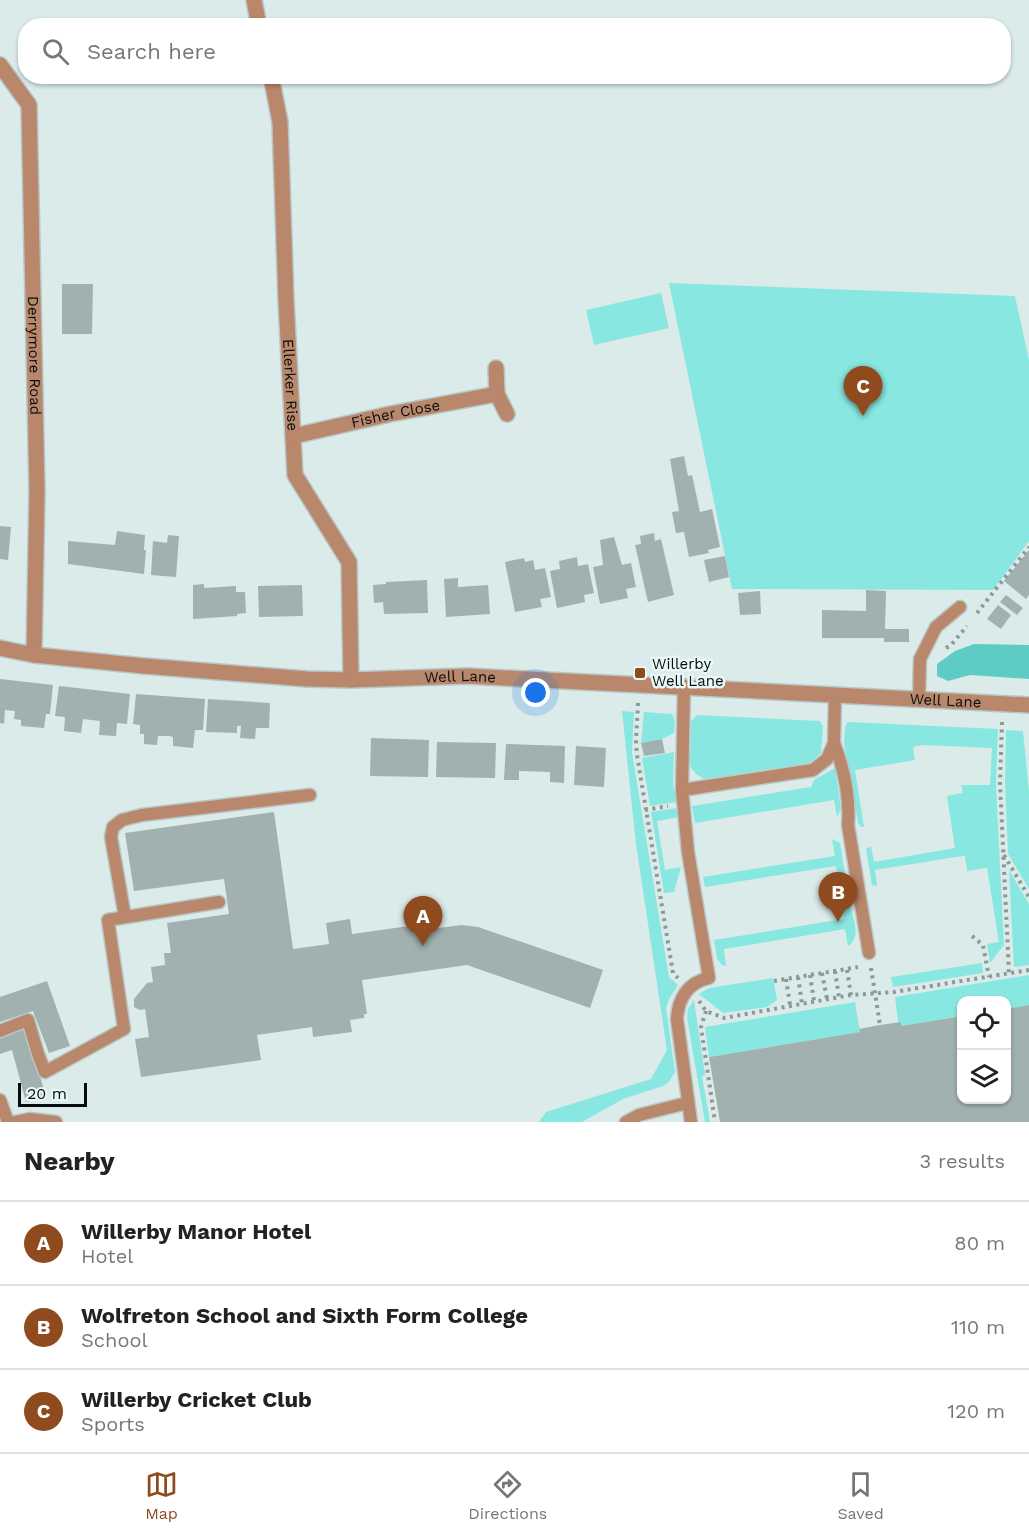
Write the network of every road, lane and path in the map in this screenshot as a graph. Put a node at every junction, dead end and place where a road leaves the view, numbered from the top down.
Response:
1 (254, 0) edge
2 (257, 18) edge
3 (0, 65) edge
4 (273, 84) edge
5 (496, 368) dead end
6 (497, 394) junction
7 (507, 414) dead end
8 (294, 436) junction
9 (960, 607) dead end
10 (0, 648) edge
11 (34, 655) junction
12 (351, 680) junction
13 (637, 684) junction
14 (684, 686) junction
15 (835, 696) junction
16 (919, 699) junction
17 (1003, 703) junction
18 (1029, 705) edge
19 (834, 743) junction
20 (682, 790) junction
21 (310, 795) dead end
22 (677, 805) dead end
23 (645, 810) junction
24 (1004, 854) junction
25 (1029, 897) edge
26 (219, 902) dead end
27 (125, 918) junction
28 (972, 936) dead end
29 (868, 952) joint
30 (1029, 970) edge
31 (835, 971) junction
32 (822, 973) junction
33 (1009, 974) junction
34 (810, 975) junction
35 (798, 977) junction
36 (989, 977) junction
37 (786, 979) junction
38 (681, 981) dead end
39 (774, 981) dead end
40 (876, 994) junction
41 (851, 995) junction
42 (839, 997) junction
43 (826, 999) junction
44 (814, 1001) junction
45 (802, 1003) junction
46 (790, 1005) junction
47 (880, 1025) dead end
48 (0, 1031) edge
49 (0, 1100) edge
50 (687, 1103) junction
51 (8, 1122) edge
52 (15, 1122) edge
53 (56, 1122) edge
54 (626, 1122) edge
55 (691, 1122) edge
56 (715, 1122) edge

1 - 2 street
3 - 11 street, Derrymore Road
4 - 8 street, Ellerker Rise
5 - 6 street
6 - 7 street
6 - 8 street, Fisher Close
8 - 12 street, Ellerker Rise
9 - 16 lane
10 - 11 street, Well Lane
11 - 12 street, Well Lane
12 - 13 street, Well Lane
13 - 14 street, Well Lane
13 - 23 path
14 - 15 street, Well Lane
14 - 20 lane
15 - 16 street, Well Lane
15 - 19 lane
16 - 17 street, Well Lane
17 - 18 street, Well Lane
17 - 24 path
19 - 20 lane
19 - 29 lane
20 - 50 lane
21 - 27 lane
22 - 23 path
23 - 38 path
24 - 25 path
24 - 33 path
26 - 27 lane
27 - 48 lane
28 - 36 path
29 - 40 path
30 - 33 path
31 - 32 path
31 - 41 path
31 - 42 path
32 - 34 path
32 - 43 path
33 - 36 path
34 - 35 path
34 - 44 path
35 - 37 path
35 - 45 path
36 - 40 path
37 - 39 path
37 - 46 path
40 - 41 path
40 - 47 path
41 - 42 path
42 - 43 path
43 - 44 path
44 - 45 path
45 - 46 path
46 - 56 path
49 - 51 lane
50 - 54 lane
50 - 55 lane
52 - 53 lane

